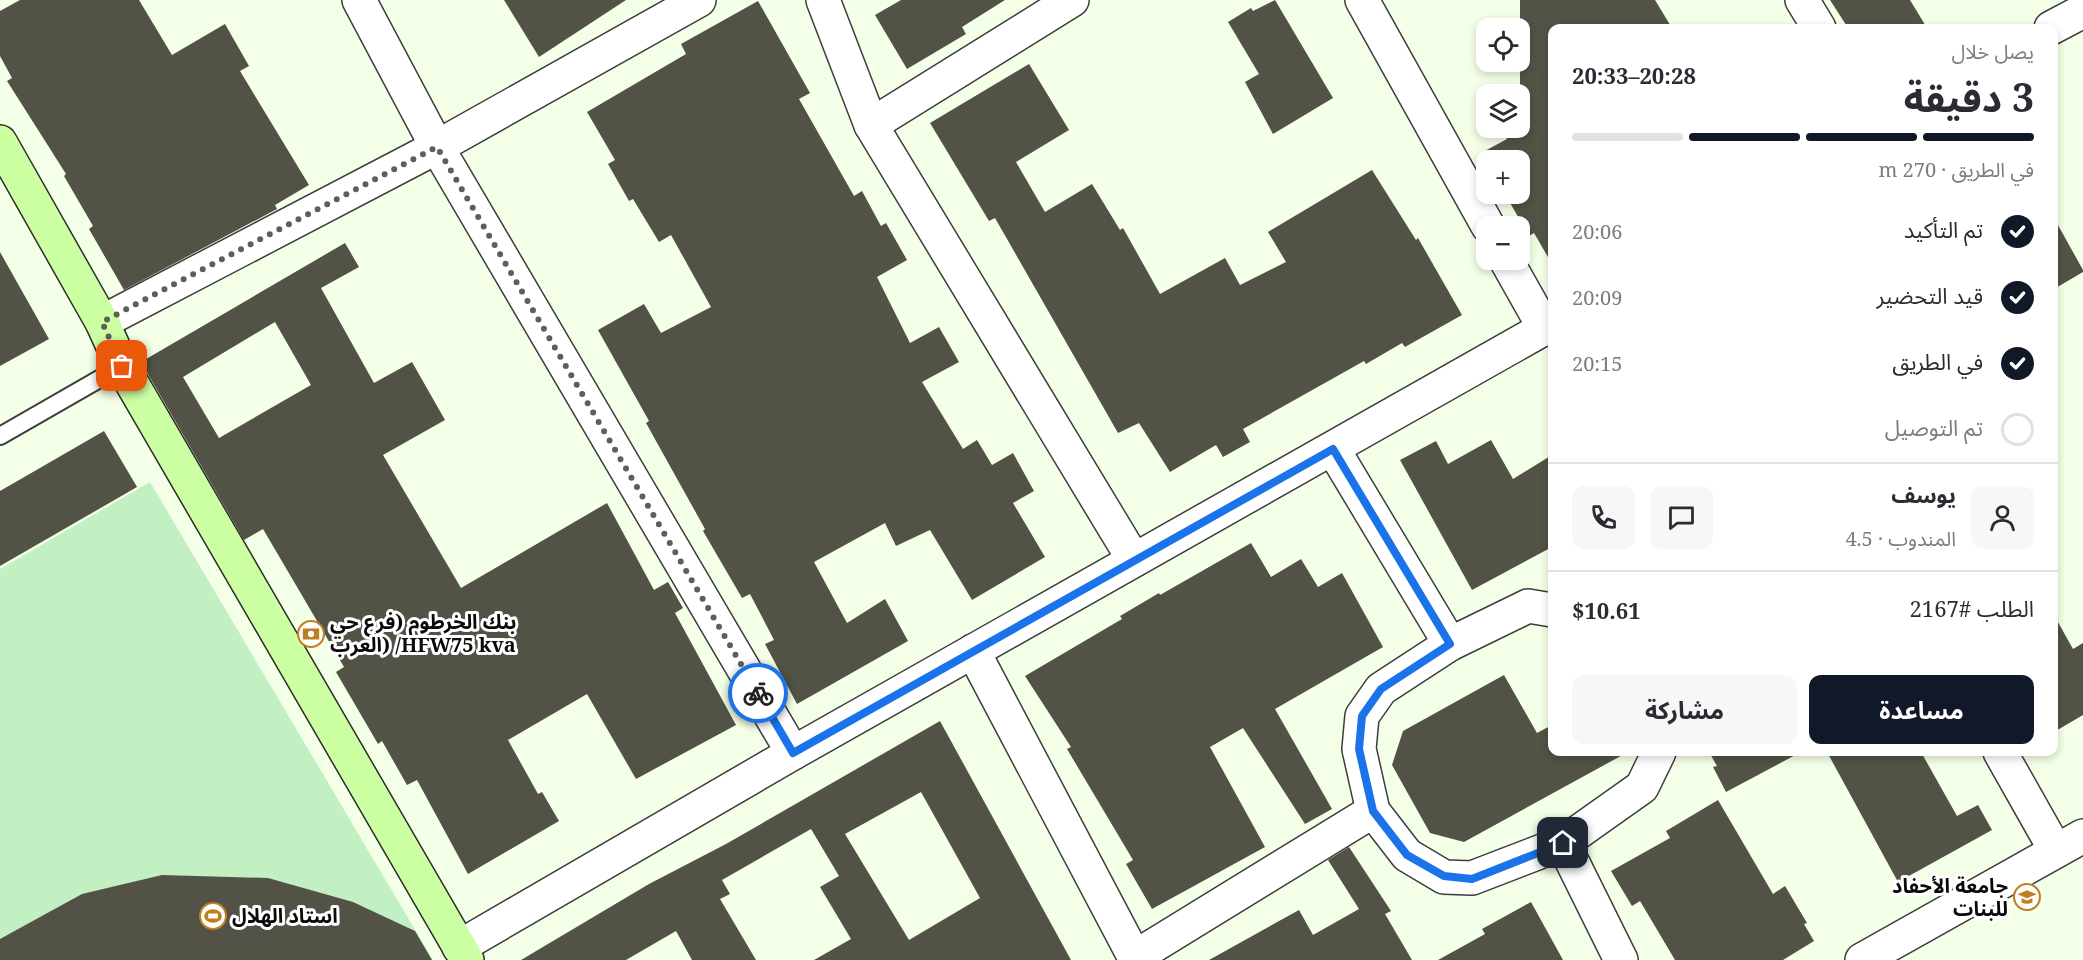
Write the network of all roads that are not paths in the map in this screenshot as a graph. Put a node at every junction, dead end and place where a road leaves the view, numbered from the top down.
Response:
1 (359, 0) edge
2 (699, 0) edge
3 (823, 0) edge
4 (1072, 0) edge
5 (1362, 0) edge
6 (1802, 0) edge
7 (2083, 11) edge
8 (1817, 24) edge
9 (2058, 24) edge
10 (871, 125) junction
11 (437, 147) junction
12 (2, 149) edge
13 (1482, 216) edge
14 (1512, 270) edge
15 (102, 322) junction
16 (1548, 325) edge
17 (1548, 328) edge
18 (122, 366) junction
19 (0, 436) edge
20 (1333, 449) junction
21 (1134, 560) junction
22 (1548, 609) edge
23 (1450, 644) junction
24 (973, 651) junction
25 (793, 753) junction
26 (1657, 756) edge
27 (2003, 756) edge
28 (1373, 811) junction
29 (1563, 843) junction
30 (2070, 844) edge
31 (463, 953) edge
32 (1136, 959) edge
33 (1621, 960) edge
34 (1862, 960) edge

1 - 11 street
2 - 11 street
3 - 10 street
4 - 10 street
5 - 13 street
6 - 8 street
7 - 9 street
10 - 21 street
11 - 15 street
11 - 25 street
12 - 15 street
14 - 16 street
15 - 18 street
17 - 20 street
18 - 19 lane
18 - 31 street
20 - 21 street
20 - 23 street
21 - 24 street
22 - 23 street
23 - 28 street
24 - 25 street
24 - 32 street
25 - 31 street
26 - 29 street
27 - 30 street
28 - 29 street
28 - 32 street
29 - 33 street
30 - 34 street

